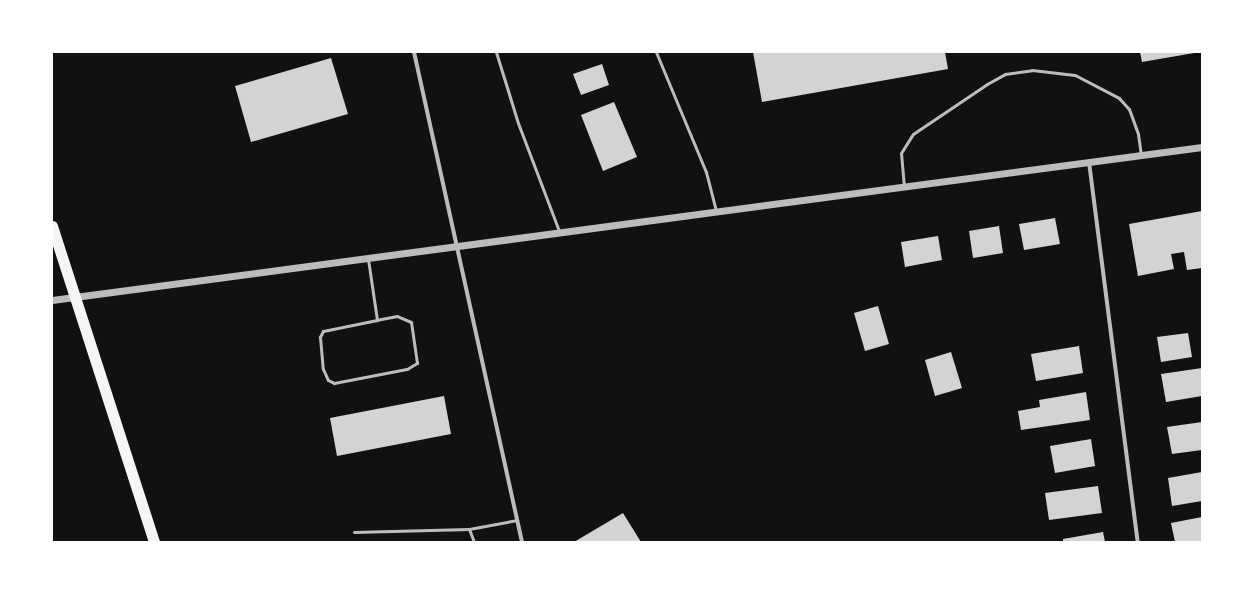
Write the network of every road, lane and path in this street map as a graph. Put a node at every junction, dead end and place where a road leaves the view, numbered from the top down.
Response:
1 (414, 52) edge
2 (496, 52) edge
3 (656, 52) edge
4 (1202, 147) edge
5 (1141, 155) junction
6 (1089, 162) junction
7 (904, 187) junction
8 (717, 211) junction
9 (52, 226) edge
10 (560, 232) junction
11 (457, 246) junction
12 (367, 258) junction
13 (74, 299) junction
14 (52, 300) edge
15 (377, 320) junction
16 (518, 520) junction
17 (469, 529) junction
18 (354, 532) dead end
19 (154, 542) edge
20 (474, 542) edge
21 (522, 542) edge
22 (1138, 542) edge

1 - 11 street
2 - 10 lane
3 - 8 lane
4 - 5 street
5 - 6 street
5 - 7 lane
6 - 7 street
6 - 22 street
7 - 8 street
8 - 10 street
9 - 13 highway
10 - 11 street
11 - 12 street
11 - 16 street
12 - 13 street
12 - 15 lane
13 - 14 street
13 - 19 highway
15 - 15 lane
16 - 17 lane
16 - 21 street
17 - 18 lane
17 - 20 lane

